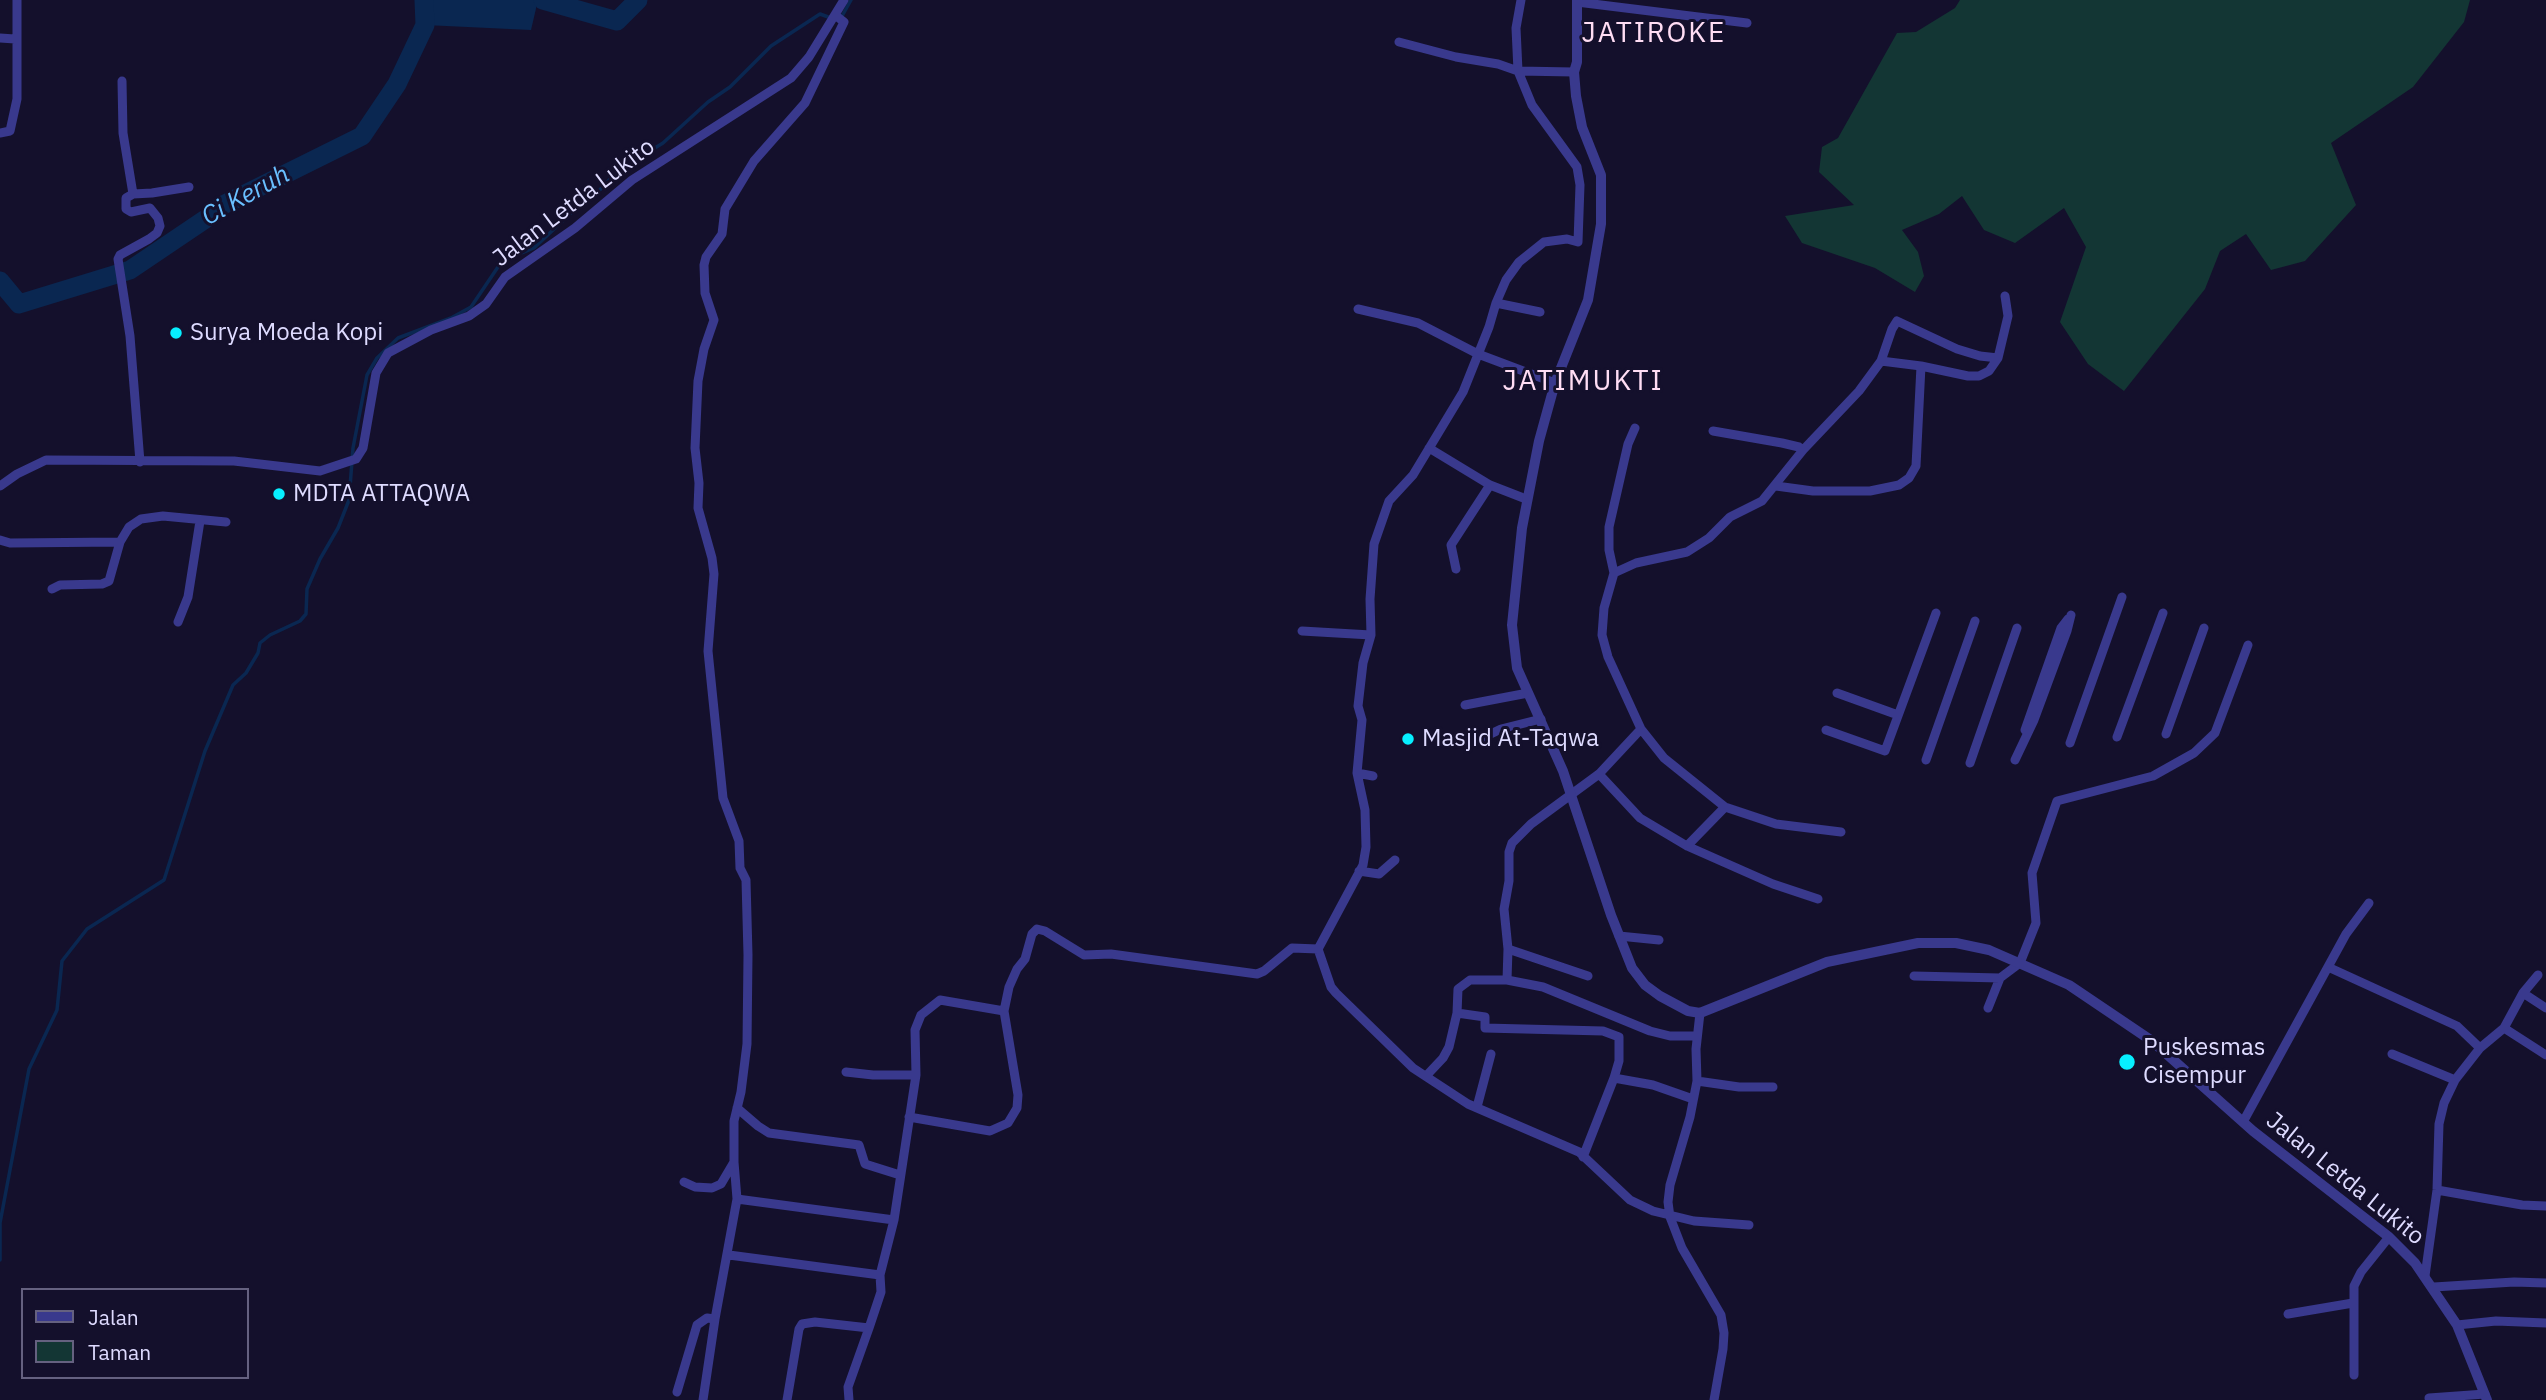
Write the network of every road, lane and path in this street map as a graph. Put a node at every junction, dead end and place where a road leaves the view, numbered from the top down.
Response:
1 (17, 0) edge
2 (844, 0) edge
3 (1521, 0) edge
4 (1577, 1) edge
5 (836, 18) junction
6 (1747, 23) dead end
7 (0, 37) edge
8 (15, 39) junction
9 (1399, 41) dead end
10 (1518, 71) junction
11 (1574, 72) junction
12 (122, 81) dead end
13 (0, 133) edge
14 (189, 187) dead end
15 (133, 194) junction
16 (1578, 242) junction
17 (1597, 242) junction
18 (2005, 296) dead end
19 (1496, 303) junction
20 (1358, 309) dead end
21 (1540, 312) dead end
22 (1478, 354) junction
23 (1998, 358) junction
24 (1881, 361) junction
25 (1921, 366) junction
26 (1555, 383) junction
27 (1635, 428) dead end
28 (1713, 431) dead end
29 (1429, 448) junction
30 (1802, 450) junction
31 (140, 462) junction
32 (1489, 485) junction
33 (0, 486) edge
34 (1776, 486) junction
35 (1526, 499) junction
36 (200, 521) junction
37 (226, 522) dead end
38 (0, 540) edge
39 (120, 542) junction
40 (1456, 569) dead end
41 (1614, 573) junction
42 (52, 590) dead end
43 (2122, 597) dead end
44 (1936, 613) dead end
45 (2163, 613) dead end
46 (1975, 621) dead end
47 (178, 622) dead end
48 (2017, 628) dead end
49 (2204, 628) dead end
50 (1303, 631) dead end
51 (1371, 635) junction
52 (2248, 645) dead end
53 (1837, 692) dead end
54 (1528, 693) junction
55 (1465, 705) dead end
56 (1898, 715) junction
57 (1541, 719) junction
58 (1641, 729) junction
59 (1826, 730) dead end
60 (2165, 734) dead end
61 (2117, 737) dead end
62 (2023, 739) junction
63 (1472, 743) dead end
64 (2070, 743) dead end
65 (1926, 760) dead end
66 (2015, 760) dead end
67 (1970, 763) dead end
68 (1357, 773) junction
69 (1599, 774) junction
70 (1373, 776) dead end
71 (1572, 795) junction
72 (1725, 807) junction
73 (1841, 832) dead end
74 (1687, 846) junction
75 (1395, 860) dead end
76 (1359, 871) junction
77 (1818, 899) dead end
78 (2369, 904) dead end
79 (1619, 936) junction
80 (1659, 940) dead end
81 (1318, 948) junction
82 (1508, 949) junction
83 (2020, 963) junction
84 (2328, 967) junction
85 (2538, 975) dead end
86 (1588, 976) dead end
87 (1914, 976) dead end
88 (2000, 978) junction
89 (1507, 980) junction
90 (2523, 993) junction
91 (1988, 1008) dead end
92 (2546, 1008) edge
93 (1004, 1011) junction
94 (1457, 1013) junction
95 (1700, 1013) junction
96 (2504, 1028) junction
97 (1698, 1035) junction
98 (2480, 1048) junction
99 (1491, 1054) dead end
100 (2392, 1054) dead end
101 (2546, 1055) edge
102 (846, 1072) dead end
103 (916, 1075) junction
104 (1427, 1075) junction
105 (1614, 1078) junction
106 (2455, 1080) junction
107 (1697, 1081) junction
108 (1773, 1087) dead end
109 (1693, 1100) junction
110 (1477, 1107) junction
111 (737, 1108) junction
112 (909, 1117) junction
113 (2243, 1122) junction
114 (1583, 1157) junction
115 (734, 1162) junction
116 (900, 1175) junction
117 (684, 1182) dead end
118 (2437, 1190) junction
119 (737, 1199) junction
120 (2546, 1206) edge
121 (1670, 1217) junction
122 (894, 1220) junction
123 (1749, 1225) dead end
124 (2389, 1237) junction
125 (729, 1255) junction
126 (880, 1275) junction
127 (2426, 1276) junction
128 (2546, 1283) edge
129 (2434, 1287) junction
130 (2353, 1303) junction
131 (2288, 1314) dead end
132 (715, 1319) junction
133 (2546, 1323) edge
134 (2457, 1325) junction
135 (869, 1328) junction
136 (2354, 1375) dead end
137 (677, 1392) dead end
138 (2486, 1397) edge
139 (2429, 1398) edge
140 (703, 1400) edge
141 (787, 1400) edge
142 (849, 1400) edge
143 (1714, 1400) edge

1 - 8 street
2 - 5 street, Jalan Letda Lukito
3 - 10 street
4 - 6 street
4 - 11 street
5 - 31 street, Jalan Letda Lukito
5 - 111 street
7 - 8 street
8 - 13 street
9 - 10 street
10 - 11 street
10 - 16 street
11 - 17 street
12 - 15 street
14 - 15 street
15 - 31 street
16 - 17 street
16 - 19 street
17 - 26 street
18 - 23 street
19 - 21 street
19 - 22 street
20 - 22 street
22 - 26 street
22 - 29 street
23 - 24 street
23 - 25 street
24 - 25 street
24 - 30 street
25 - 34 street
26 - 35 street
27 - 41 street
28 - 30 street
29 - 32 street
29 - 51 street
30 - 34 street
31 - 33 street, Jalan Letda Lukito
32 - 35 street
32 - 40 street
34 - 41 street
35 - 54 street
36 - 37 street
36 - 39 street
36 - 47 street
38 - 39 street
39 - 42 street
41 - 58 street
43 - 64 street
44 - 56 street
45 - 61 street
46 - 65 street
48 - 67 street
49 - 60 street
50 - 51 street
51 - 68 street
52 - 83 street
53 - 56 street
54 - 55 street
54 - 57 street
56 - 59 street
57 - 63 street
57 - 71 street
58 - 69 street
58 - 72 street
62 - 62 street
62 - 66 street
68 - 70 street
68 - 76 street
69 - 71 street
69 - 74 street
71 - 79 street
71 - 82 street
72 - 73 street
72 - 74 street
74 - 77 street
75 - 76 street
76 - 81 street
78 - 84 street
79 - 80 street
79 - 95 street
81 - 93 street
81 - 104 street
82 - 86 street
82 - 89 street
83 - 88 street
83 - 95 street, Jalan Letda Lukito
83 - 113 street, Jalan Letda Lukito
84 - 98 street
84 - 113 street
85 - 90 street
87 - 88 street
88 - 91 street
89 - 94 street
89 - 97 street
90 - 92 street
90 - 96 street
93 - 103 street
93 - 112 street
94 - 104 street
94 - 105 street
95 - 97 street
96 - 98 street
96 - 101 street
97 - 107 street
98 - 106 street
99 - 110 street
100 - 106 street
102 - 103 street
103 - 112 street
104 - 110 street
105 - 109 street
105 - 114 street
106 - 118 street
107 - 108 street
107 - 109 street
109 - 121 street
110 - 114 street
111 - 115 street
111 - 116 street
112 - 116 street
113 - 124 street, Jalan Letda Lukito
114 - 121 street
115 - 117 street
115 - 119 street
116 - 122 street
118 - 120 street
118 - 127 street
119 - 122 street
119 - 125 street
121 - 123 street
121 - 143 street
122 - 126 street
124 - 127 street, Jalan Letda Lukito
124 - 130 street
125 - 126 street
125 - 132 street
126 - 135 street
127 - 129 street, Jalan Letda Lukito
128 - 129 street
129 - 134 street, Jalan Letda Lukito
130 - 131 street
130 - 136 street
132 - 137 street
132 - 140 street
133 - 134 street
134 - 138 street, Jalan Letda Lukito
135 - 141 street
135 - 142 street
138 - 139 street

